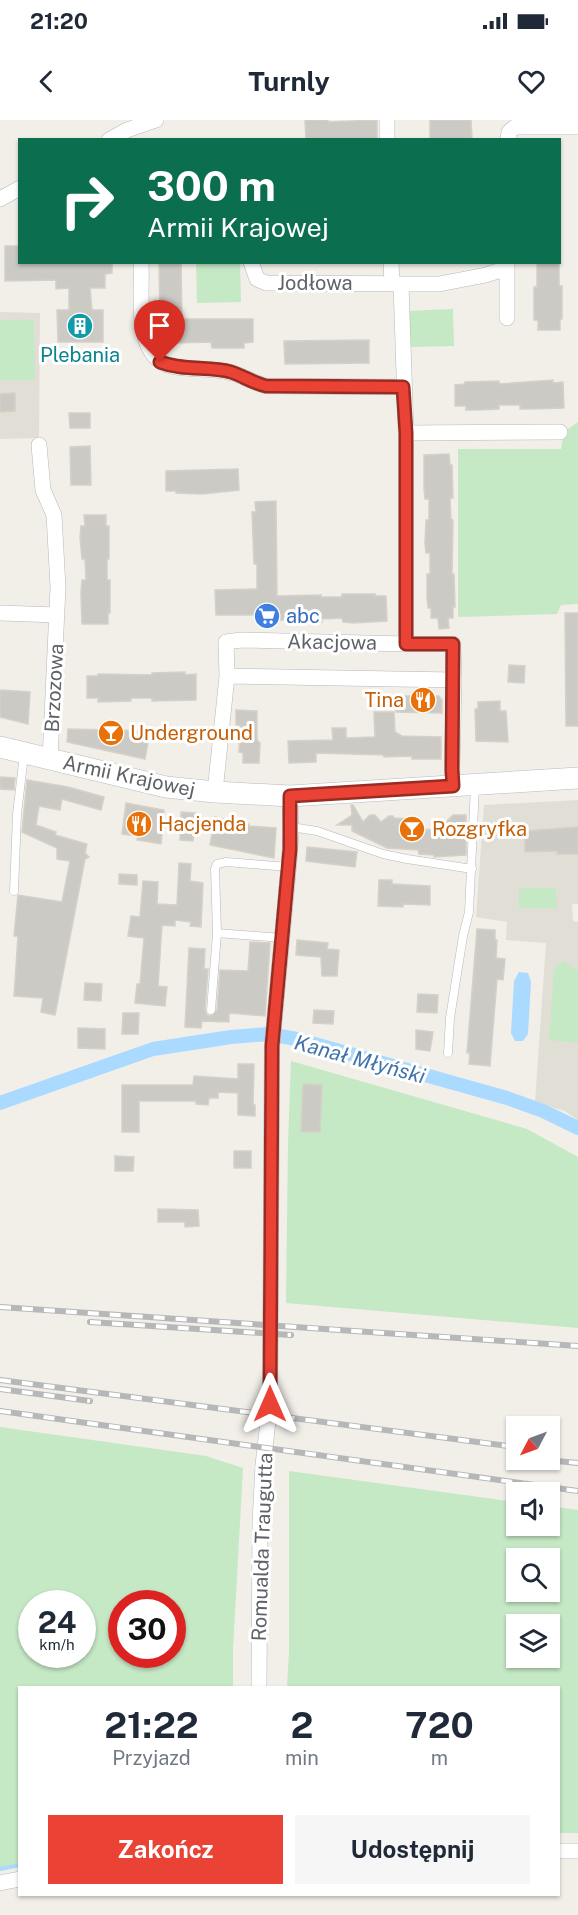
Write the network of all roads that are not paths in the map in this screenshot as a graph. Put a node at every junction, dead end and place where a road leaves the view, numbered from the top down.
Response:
1 (156, 120) edge
2 (387, 120) edge
3 (578, 127) edge
4 (113, 138) edge
5 (387, 138) edge
6 (508, 138) edge
7 (18, 189) edge
8 (0, 199) edge
9 (141, 264) edge
10 (252, 264) edge
11 (392, 264) edge
12 (507, 266) edge
13 (397, 284) junction
14 (507, 318) dead end
15 (403, 387) junction
16 (560, 432) dead end
17 (406, 433) junction
18 (39, 445) dead end
19 (0, 613) edge
20 (57, 615) junction
21 (406, 644) junction
22 (227, 676) junction
23 (454, 680) junction
24 (0, 747) edge
25 (24, 753) junction
26 (50, 760) junction
27 (578, 778) edge
28 (475, 785) junction
29 (453, 786) junction
30 (215, 792) junction
31 (290, 796) junction
32 (291, 827) junction
33 (289, 867) junction
34 (472, 869) junction
35 (14, 891) dead end
36 (217, 933) junction
37 (282, 938) junction
38 (211, 1010) dead end
39 (448, 1053) dead end
40 (259, 1686) edge
41 (560, 1851) edge
42 (578, 1851) edge
43 (18, 1880) edge
44 (0, 1883) edge

1 - 4 street
2 - 5 street
3 - 6 street
7 - 8 street
9 - 15 street
10 - 13 street, Jodłowa
11 - 13 street
12 - 13 street, Jodłowa
12 - 14 street, Jodłowa
13 - 15 street, Akacjowa
15 - 17 street, Akacjowa
16 - 17 street
17 - 21 street, Akacjowa
18 - 20 street, Brzozowa
19 - 20 street, Brzozowa
20 - 26 street, Brzozowa
21 - 22 street, Akacjowa
21 - 23 street
22 - 23 street, Akacjowa
22 - 30 street, Akacjowa
23 - 29 street
24 - 25 street, Armii Krajowej
25 - 26 street, Armii Krajowej
25 - 35 lane
26 - 30 street, Armii Krajowej
27 - 28 street, Armii Krajowej
28 - 29 street, Armii Krajowej
28 - 34 lane
29 - 31 street, Armii Krajowej
30 - 31 street, Armii Krajowej
31 - 32 street, Romualda Traugutta
32 - 33 street, Romualda Traugutta
32 - 34 lane
33 - 36 lane
33 - 37 street, Romualda Traugutta
34 - 39 lane
36 - 37 lane
36 - 38 lane
37 - 40 street, Romualda Traugutta
41 - 42 street
43 - 44 street

